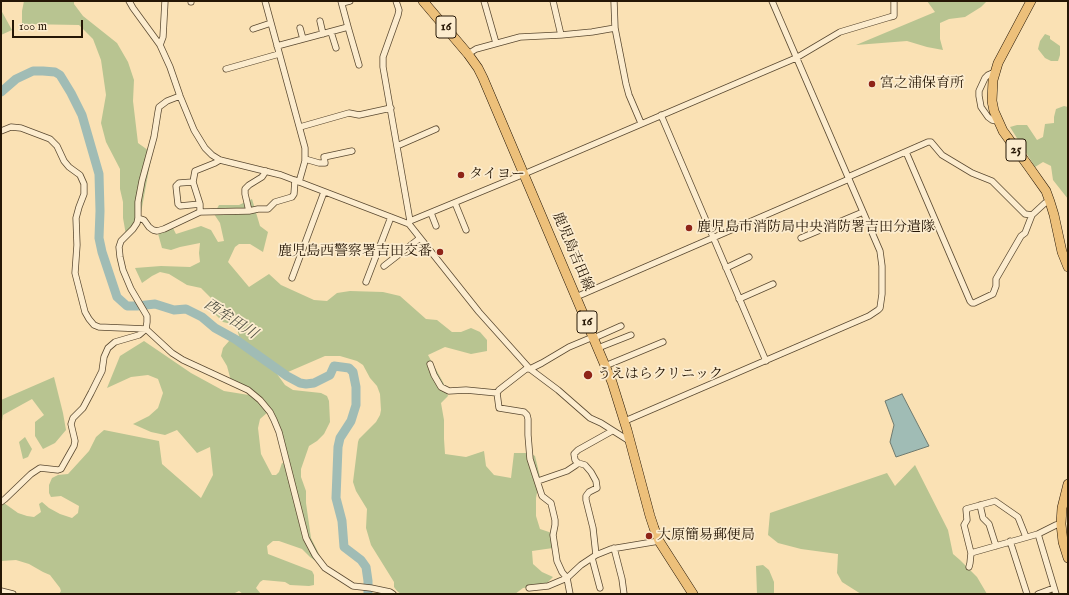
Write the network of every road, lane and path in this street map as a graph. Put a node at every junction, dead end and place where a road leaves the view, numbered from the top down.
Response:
1 (129, 1) edge
2 (165, 1) edge
3 (265, 1) edge
4 (350, 1) edge
5 (396, 1) edge
6 (423, 1) edge
7 (484, 1) edge
8 (552, 1) edge
9 (614, 1) edge
10 (772, 1) edge
11 (894, 1) edge
12 (1030, 1) edge
13 (342, 2) edge
14 (320, 21) dead end
15 (271, 23) junction
16 (348, 27) junction
17 (300, 28) dead end
18 (616, 28) junction
19 (253, 29) dead end
20 (331, 32) junction
21 (323, 34) junction
22 (561, 35) junction
23 (303, 39) junction
24 (496, 43) junction
25 (160, 45) junction
26 (277, 46) junction
27 (336, 48) dead end
28 (279, 54) junction
29 (468, 54) junction
30 (796, 58) junction
31 (359, 65) dead end
32 (226, 69) dead end
33 (995, 72) junction
34 (180, 96) junction
35 (391, 108) junction
36 (661, 115) junction
37 (997, 121) junction
38 (641, 123) junction
39 (300, 127) junction
40 (436, 129) dead end
41 (1, 131) edge
42 (397, 146) junction
43 (352, 151) dead end
44 (906, 152) junction
45 (305, 159) junction
46 (220, 160) junction
47 (266, 172) junction
48 (524, 174) junction
49 (848, 178) junction
50 (297, 181) junction
51 (193, 182) junction
52 (324, 192) junction
53 (1050, 202) junction
54 (200, 204) junction
55 (454, 204) junction
56 (250, 211) junction
57 (200, 212) junction
58 (863, 212) junction
59 (431, 213) junction
60 (1032, 216) junction
61 (391, 217) junction
62 (138, 218) junction
63 (410, 223) junction
64 (436, 226) dead end
65 (466, 230) dead end
66 (420, 238) junction
67 (713, 238) junction
68 (801, 238) dead end
69 (749, 257) dead end
70 (1068, 265) edge
71 (384, 266) dead end
72 (726, 268) junction
73 (292, 278) dead end
74 (366, 282) dead end
75 (774, 284) dead end
76 (576, 297) junction
77 (739, 299) junction
78 (621, 326) dead end
79 (146, 329) junction
80 (631, 335) dead end
81 (594, 337) junction
82 (663, 342) dead end
83 (598, 348) junction
84 (766, 361) junction
85 (430, 364) dead end
86 (605, 366) junction
87 (530, 369) junction
88 (497, 394) junction
89 (625, 421) junction
90 (612, 431) junction
91 (631, 442) junction
92 (578, 463) junction
93 (538, 480) junction
94 (1068, 484) edge
95 (1068, 499) edge
96 (1, 502) edge
97 (980, 505) junction
98 (1062, 508) junction
99 (1061, 524) junction
100 (1038, 534) junction
101 (1026, 537) junction
102 (660, 541) junction
103 (1010, 542) junction
104 (996, 546) junction
105 (614, 548) junction
106 (971, 553) junction
107 (594, 556) junction
108 (1068, 558) edge
109 (969, 567) dead end
110 (567, 578) junction
111 (529, 588) dead end
112 (600, 588) dead end
113 (1, 591) edge
114 (1055, 591) edge
115 (13, 594) edge
116 (393, 594) edge
117 (570, 594) edge
118 (624, 594) edge
119 (693, 594) edge
120 (1026, 594) edge
121 (1038, 594) edge

1 - 25 street
2 - 25 street
3 - 15 street
4 - 13 street
5 - 35 street
6 - 29 main road, 鹿児島吉田線 / 16
7 - 24 street
8 - 22 street
9 - 18 street
10 - 30 street
11 - 30 street
12 - 33 main road, 25
13 - 16 street
14 - 21 street
15 - 19 street
15 - 26 street
16 - 20 street
16 - 31 street
17 - 23 street
18 - 22 street
18 - 38 street
20 - 21 street
20 - 27 street
21 - 23 street
22 - 24 street
23 - 26 street
24 - 29 street
25 - 34 street
26 - 28 street
28 - 32 street
28 - 39 street
29 - 48 main road, 鹿児島吉田線 / 16
30 - 36 street
30 - 49 street
33 - 37 main road, 25
33 - 37 street
34 - 46 street
34 - 62 street
35 - 39 street
35 - 42 street
36 - 38 street
36 - 67 street
37 - 53 main road, 25
38 - 48 street
39 - 45 street
40 - 42 street
41 - 79 street
42 - 63 street
43 - 45 street
44 - 49 street
44 - 60 street
44 - 60 street
45 - 50 street
46 - 47 street
46 - 51 street
47 - 50 street
47 - 56 street
48 - 55 street
48 - 76 main road, 鹿児島吉田線 / 16
49 - 58 street
49 - 67 street
50 - 52 street
50 - 56 street
51 - 54 street
51 - 54 street
52 - 61 street
52 - 73 street
53 - 60 street
53 - 70 main road, 25
54 - 57 street
55 - 59 street
55 - 65 street
56 - 57 street
57 - 62 street
58 - 68 street
58 - 84 street
59 - 63 street
59 - 64 street
61 - 63 street
61 - 74 street
62 - 79 street
63 - 66 street
66 - 71 street
66 - 87 street
67 - 72 street
67 - 76 street
69 - 72 street
72 - 77 street
75 - 77 street
76 - 81 main road, 鹿児島吉田線 / 16
77 - 84 street
78 - 81 street
79 - 96 street
79 - 116 street
80 - 83 street
81 - 83 main road, 鹿児島吉田線 / 16
81 - 87 street
82 - 86 street
83 - 86 main road, 鹿児島吉田線 / 16
84 - 89 street
85 - 88 street
86 - 89 main road, 鹿児島吉田線 / 16
87 - 88 street
87 - 90 street
88 - 93 street
89 - 91 main road, 鹿児島吉田線 / 16
90 - 91 street
90 - 92 street
91 - 102 main road, 鹿児島吉田線 / 16
92 - 93 street
92 - 107 street
93 - 110 street
94 - 98 main road
95 - 98 street
97 - 101 street
97 - 104 street
97 - 106 street
98 - 99 main road
99 - 100 street
99 - 108 main road
100 - 101 street
100 - 114 street
101 - 103 street
102 - 105 street
102 - 119 main road, 鹿児島吉田線 / 16
103 - 104 street
103 - 120 street
104 - 106 street
105 - 107 street
105 - 118 street
106 - 109 street
107 - 110 street
107 - 112 street
110 - 111 street
110 - 117 street
113 - 115 street
114 - 121 street

